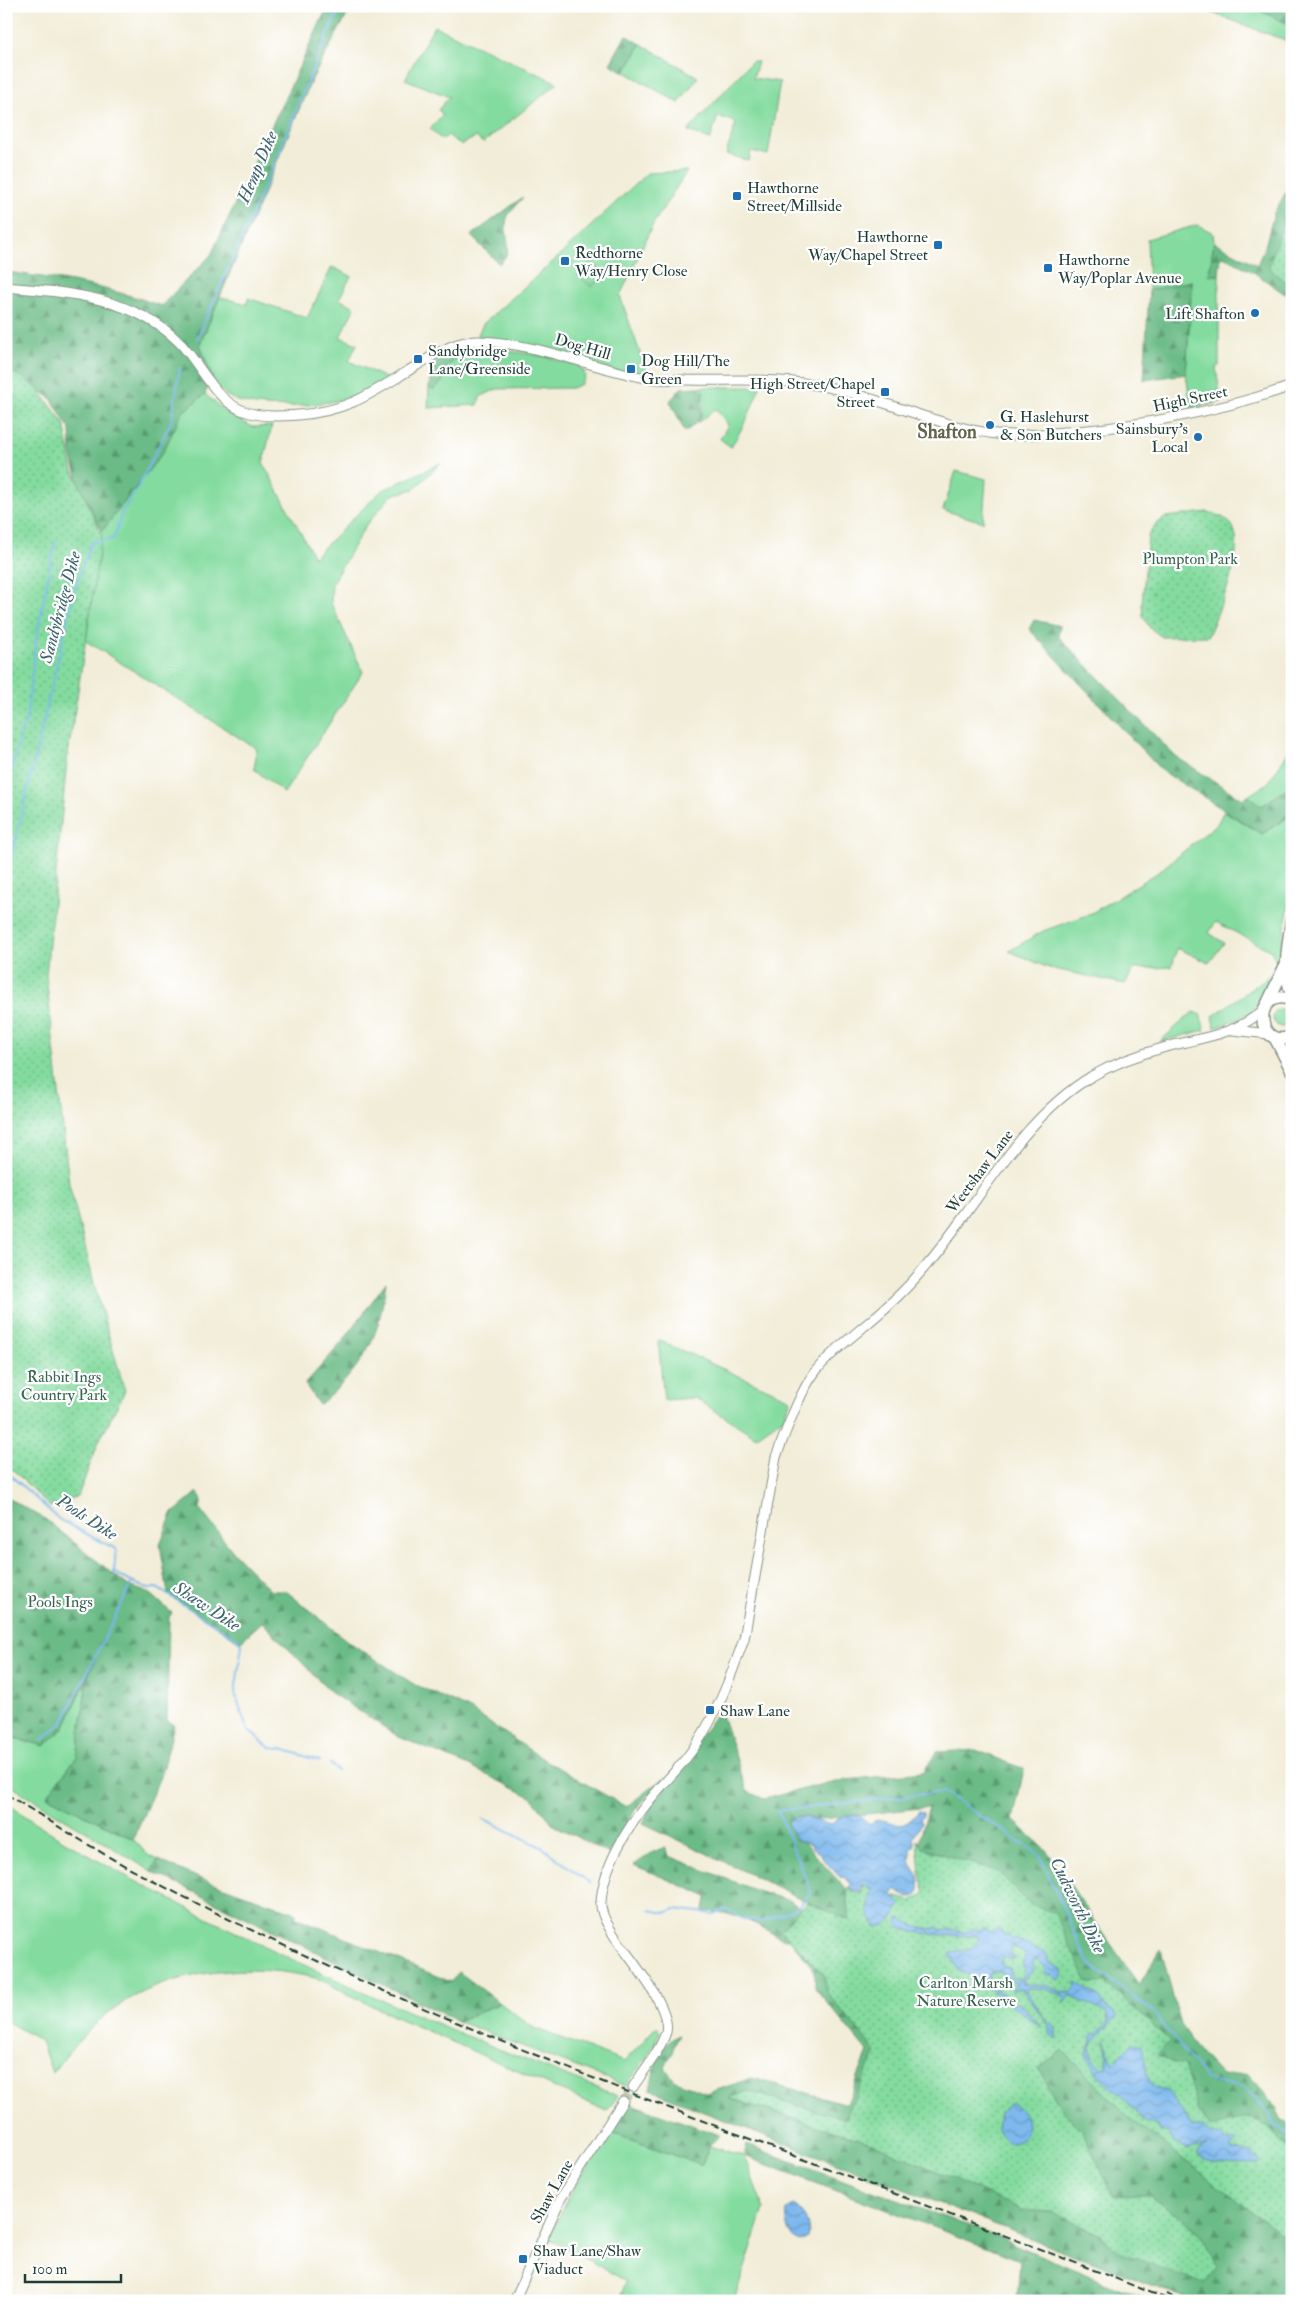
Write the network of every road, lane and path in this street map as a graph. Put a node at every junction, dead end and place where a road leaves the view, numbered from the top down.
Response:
1 (6, 287) edge
2 (1292, 386) edge
3 (858, 395) joint
4 (1292, 918) edge
5 (1286, 962) junction
6 (1292, 995) edge
7 (1292, 1000) edge
8 (1265, 1007) junction
9 (1233, 1030) junction
10 (1272, 1036) junction
11 (1292, 1036) edge
12 (1292, 1071) edge
13 (632, 2087) tunnel mouth
14 (623, 2101) tunnel mouth
15 (514, 2301) edge

1 - 3 street, Dog Hill
2 - 3 street, High Street
4 - 5 highway
5 - 6 highway
5 - 8 highway
7 - 8 highway
8 - 9 street, Weetshaw Lane
8 - 10 highway
9 - 10 street, Weetshaw Lane
9 - 13 street, Weetshaw Lane
10 - 11 highway
10 - 12 highway
14 - 15 street, Shaw Lane

